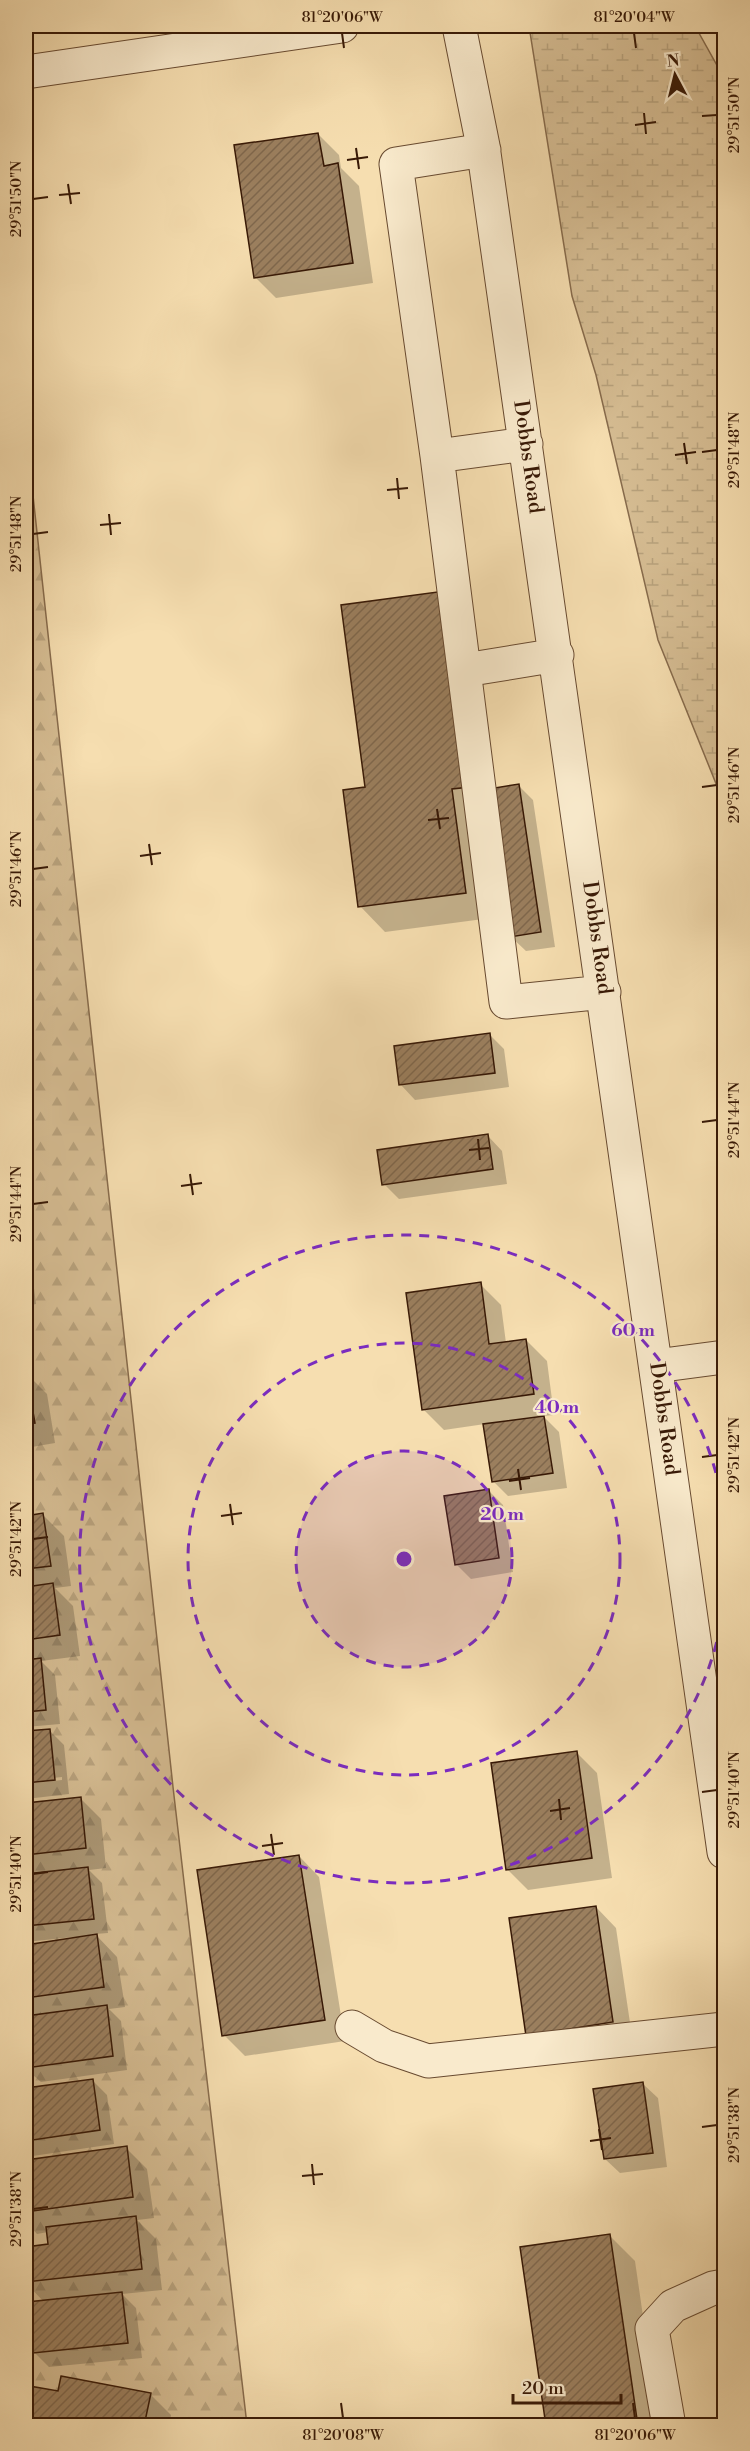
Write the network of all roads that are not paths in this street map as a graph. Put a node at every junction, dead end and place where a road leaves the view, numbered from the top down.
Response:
1 (342, 26) edge
2 (459, 26) edge
3 (26, 72) edge
4 (484, 150) junction
5 (526, 444) junction
6 (438, 456) junction
7 (556, 655) junction
8 (465, 670) junction
9 (604, 992) junction
10 (724, 1357) edge
11 (656, 1366) junction
12 (718, 1754) edge
13 (724, 1852) edge
14 (352, 2027) dead end
15 (724, 2029) edge
16 (724, 2286) edge
17 (669, 2426) edge

1 - 3 street
2 - 4 street, Dobbs Road
4 - 5 street, Dobbs Road
4 - 6 street
5 - 6 street
5 - 7 street, Dobbs Road
6 - 8 street
7 - 8 street
7 - 9 street, Dobbs Road
8 - 9 street
9 - 11 street, Dobbs Road
10 - 11 street
11 - 12 street, Dobbs Road
12 - 13 street, Dobbs Road
14 - 15 street
16 - 17 street

